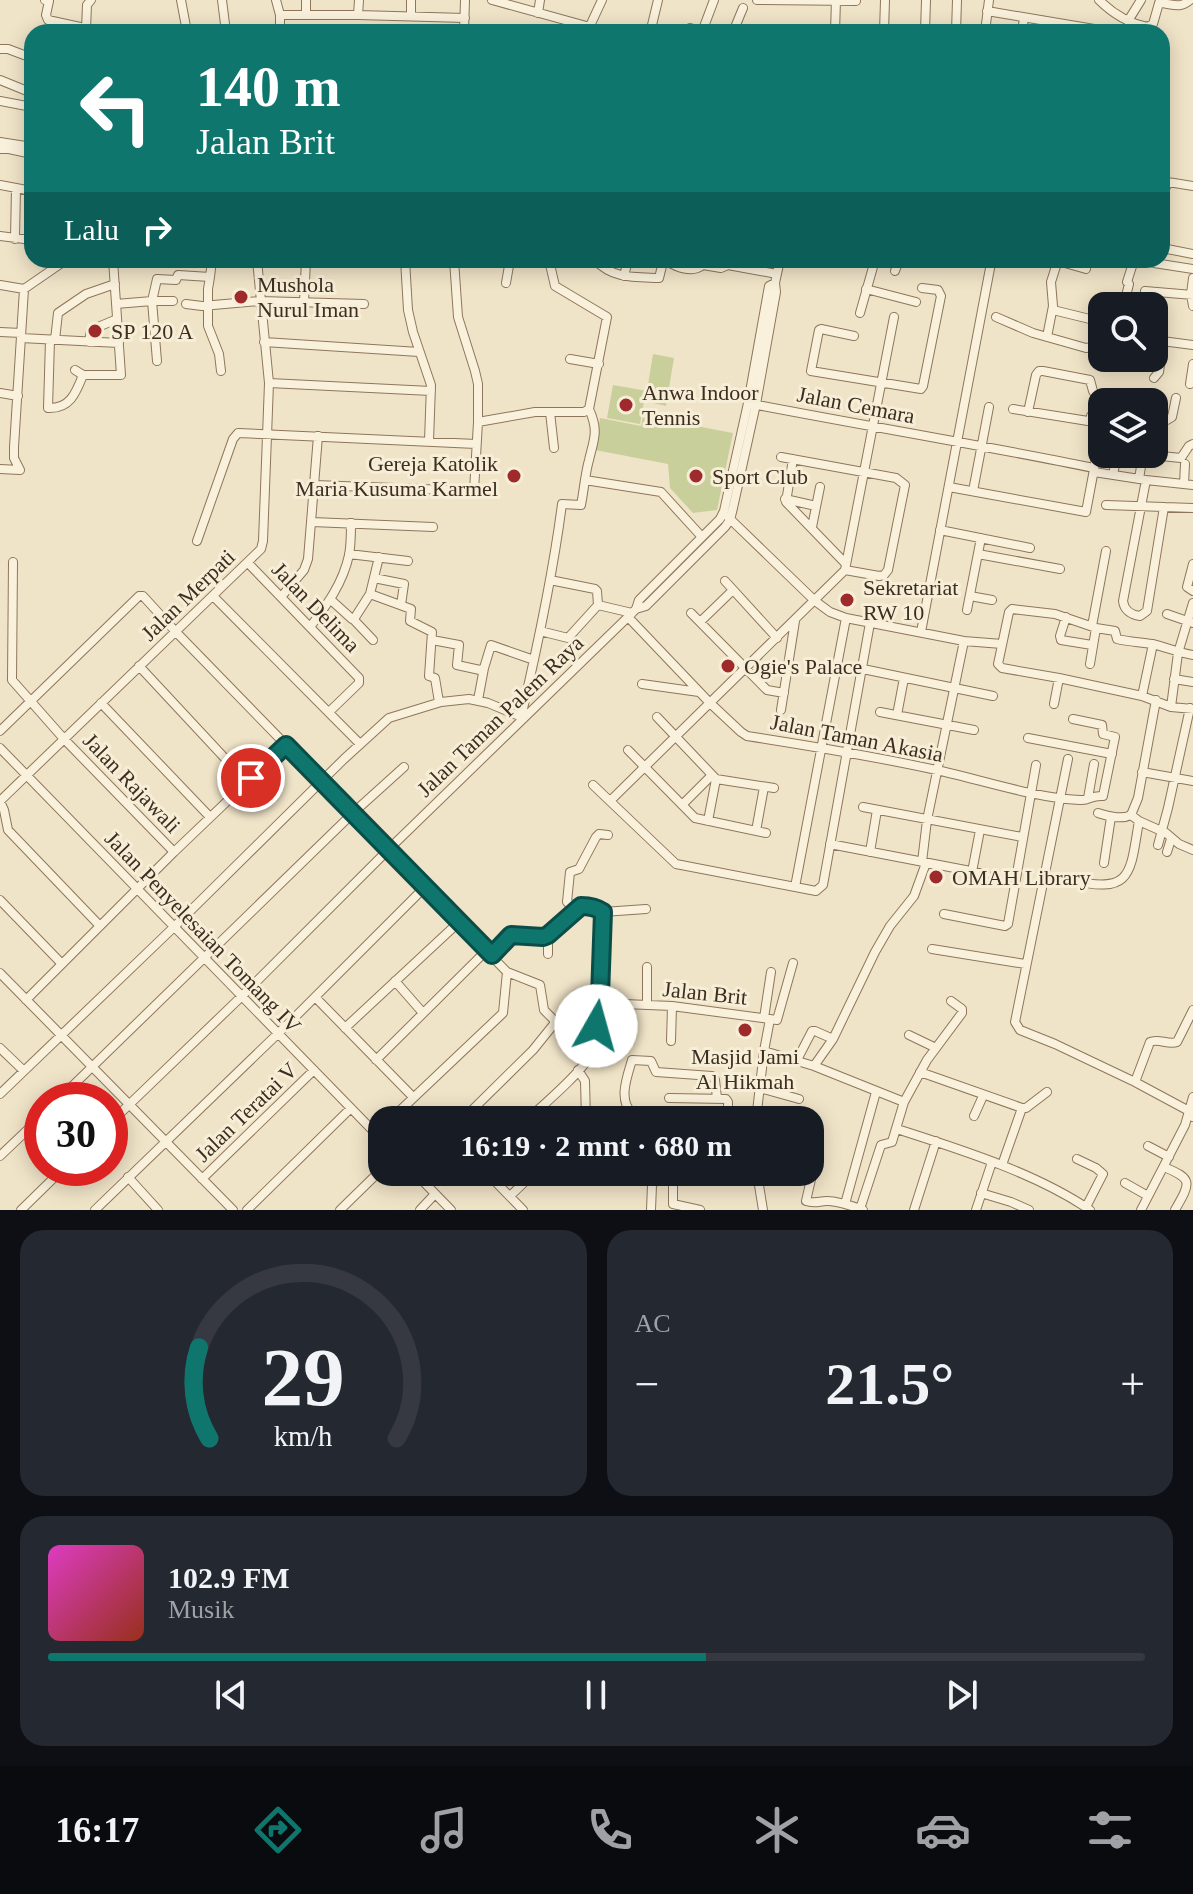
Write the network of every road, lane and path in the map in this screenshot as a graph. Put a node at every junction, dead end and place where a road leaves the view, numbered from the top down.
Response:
1 (48, 0) edge
2 (91, 0) edge
3 (181, 0) edge
4 (222, 0) edge
5 (276, 0) edge
6 (306, 0) edge
7 (359, 0) edge
8 (411, 0) edge
9 (465, 0) edge
10 (492, 0) edge
11 (540, 0) edge
12 (602, 0) edge
13 (658, 0) edge
14 (714, 0) edge
15 (757, 0) edge
16 (885, 0) edge
17 (926, 0) edge
18 (957, 0) edge
19 (989, 0) edge
20 (1099, 0) edge
21 (1141, 0) edge
22 (1192, 0) edge
23 (836, 1) edge
24 (856, 1) edge
25 (743, 8) dead end
26 (987, 11) junction
27 (538, 13) junction
28 (306, 14) junction
29 (280, 15) junction
30 (358, 15) junction
31 (411, 16) junction
32 (465, 18) junction
33 (1024, 18) junction
34 (1128, 21) junction
35 (65, 24) edge
36 (86, 24) edge
37 (185, 24) edge
38 (225, 24) edge
39 (280, 24) edge
40 (465, 24) edge
41 (573, 24) edge
42 (591, 24) edge
43 (652, 24) edge
44 (705, 24) edge
45 (736, 24) edge
46 (835, 24) edge
47 (884, 24) edge
48 (925, 24) edge
49 (956, 24) edge
50 (986, 24) edge
51 (1023, 24) edge
52 (1042, 24) edge
53 (1138, 24) edge
54 (1151, 24) edge
55 (0, 49) edge
56 (24, 55) edge
57 (0, 80) edge
58 (24, 90) edge
59 (0, 101) edge
60 (24, 106) edge
61 (0, 142) edge
62 (24, 146) edge
63 (0, 149) edge
64 (24, 152) edge
65 (1170, 182) edge
66 (0, 185) edge
67 (1193, 186) edge
68 (16, 188) junction
69 (24, 190) edge
70 (0, 236) edge
71 (15, 239) junction
72 (24, 240) edge
73 (1170, 250) edge
74 (1193, 254) edge
75 (1170, 265) edge
76 (54, 268) edge
77 (114, 268) edge
78 (211, 268) edge
79 (258, 268) edge
80 (306, 268) edge
81 (406, 268) edge
82 (455, 268) edge
83 (509, 268) edge
84 (551, 268) edge
85 (602, 268) edge
86 (626, 268) edge
87 (662, 268) edge
88 (746, 268) edge
89 (778, 268) edge
90 (873, 268) edge
91 (896, 268) edge
92 (990, 268) edge
93 (1055, 268) edge
94 (1083, 268) edge
95 (1131, 268) edge
96 (1086, 269) dead end
97 (1193, 269) edge
98 (895, 271) dead end
99 (624, 276) junction
100 (210, 277) junction
101 (776, 278) junction
102 (1193, 278) edge
103 (506, 283) dead end
104 (115, 284) junction
105 (0, 285) edge
106 (922, 288) dead end
107 (24, 289) junction
108 (866, 289) junction
109 (1145, 291) dead end
110 (1127, 292) edge
111 (1192, 294) edge
112 (152, 301) junction
113 (173, 301) dead end
114 (260, 301) junction
115 (304, 302) junction
116 (916, 302) dead end
117 (116, 304) junction
118 (186, 304) dead end
119 (364, 304) dead end
120 (208, 305) junction
121 (1193, 306) edge
122 (1053, 310) junction
123 (860, 313) dead end
124 (894, 317) dead end
125 (996, 317) dead end
126 (117, 319) junction
127 (1088, 319) edge
128 (0, 332) edge
129 (21, 336) junction
130 (854, 336) dead end
131 (1047, 337) junction
132 (53, 340) junction
133 (89, 342) junction
134 (264, 342) junction
135 (1168, 342) edge
136 (119, 343) junction
137 (1193, 345) edge
138 (1088, 348) edge
139 (419, 352) junction
140 (570, 359) dead end
141 (157, 361) dead end
142 (599, 364) junction
143 (1193, 364) edge
144 (221, 371) dead end
145 (1159, 372) edge
146 (1154, 378) dead end
147 (269, 383) junction
148 (882, 383) junction
149 (1190, 384) dead end
150 (1093, 388) edge
151 (431, 391) junction
152 (0, 393) edge
153 (18, 396) junction
154 (1176, 398) dead end
155 (752, 404) junction
156 (989, 407) dead end
157 (589, 409) junction
158 (1013, 409) dead end
159 (550, 412) junction
160 (1028, 412) junction
161 (1168, 419) edge
162 (478, 422) junction
163 (873, 428) junction
164 (267, 434) junction
165 (318, 436) junction
166 (429, 441) junction
167 (957, 442) junction
168 (476, 444) junction
169 (1193, 444) edge
170 (982, 445) junction
171 (554, 448) dead end
172 (781, 457) dead end
173 (1168, 457) edge
174 (793, 459) junction
175 (1185, 464) dead end
176 (1104, 468) edge
177 (1143, 468) edge
178 (0, 469) edge
179 (864, 472) junction
180 (1100, 472) junction
181 (585, 480) junction
182 (1143, 480) junction
183 (315, 485) junction
184 (1188, 485) edge
185 (820, 487) dead end
186 (949, 487) junction
187 (973, 491) junction
188 (785, 499) junction
189 (1106, 505) dead end
190 (816, 506) junction
191 (1142, 506) junction
192 (1164, 507) junction
193 (1193, 508) edge
194 (727, 516) junction
195 (312, 522) junction
196 (351, 523) junction
197 (433, 527) dead end
198 (812, 527) junction
199 (940, 530) junction
200 (702, 537) junction
201 (981, 538) junction
202 (197, 541) dead end
203 (1030, 548) dead end
204 (1106, 551) dead end
205 (349, 554) junction
206 (978, 554) junction
207 (379, 557) junction
208 (408, 561) dead end
209 (13, 562) dead end
210 (248, 563) junction
211 (846, 567) junction
212 (1192, 567) edge
213 (1060, 569) dead end
214 (673, 573) junction
215 (374, 578) junction
216 (550, 580) junction
217 (725, 581) dead end
218 (733, 590) junction
219 (1193, 591) edge
220 (370, 594) junction
221 (213, 596) junction
222 (970, 596) junction
223 (281, 597) junction
224 (331, 600) junction
225 (992, 600) dead end
226 (815, 601) junction
227 (1193, 603) edge
228 (401, 605) junction
229 (598, 605) junction
230 (967, 610) dead end
231 (632, 613) junction
232 (691, 613) dead end
233 (1167, 614) dead end
234 (1066, 617) junction
235 (846, 618) junction
236 (354, 620) junction
237 (795, 621) junction
238 (700, 622) junction
239 (870, 623) junction
240 (1190, 623) edge
241 (310, 627) junction
242 (1094, 627) junction
243 (175, 631) junction
244 (540, 631) junction
245 (921, 632) junction
246 (777, 638) junction
247 (373, 640) dead end
248 (432, 640) junction
249 (970, 641) junction
250 (1002, 644) junction
251 (1153, 644) junction
252 (1092, 645) junction
253 (1178, 653) junction
254 (1193, 655) edge
255 (534, 660) junction
256 (1090, 664) dead end
257 (139, 666) junction
258 (484, 668) junction
259 (745, 669) junction
260 (863, 669) junction
261 (904, 678) junction
262 (1059, 678) junction
263 (1174, 679) junction
264 (1193, 682) edge
265 (642, 684) dead end
266 (954, 688) junction
267 (700, 692) junction
268 (784, 693) junction
269 (993, 696) dead end
270 (1142, 696) junction
271 (478, 700) junction
272 (1156, 700) junction
273 (30, 701) junction
274 (439, 702) junction
275 (101, 703) junction
276 (710, 703) junction
277 (1054, 704) dead end
278 (1171, 707) junction
279 (1191, 709) edge
280 (781, 710) dead end
281 (329, 712) junction
282 (880, 712) dead end
283 (897, 715) junction
284 (522, 716) junction
285 (657, 717) dead end
286 (1073, 719) dead end
287 (947, 725) junction
288 (974, 730) dead end
289 (0, 731) edge
290 (675, 737) junction
291 (1028, 738) dead end
292 (64, 739) junction
293 (360, 744) junction
294 (286, 745) junction
295 (0, 748) edge
296 (823, 748) junction
297 (628, 750) dead end
298 (847, 753) junction
299 (1112, 754) junction
300 (1068, 759) dead end
301 (1094, 764) dead end
302 (1036, 765) dead end
303 (404, 767) dead end
304 (645, 767) junction
305 (937, 770) junction
306 (1142, 772) junction
307 (27, 776) junction
308 (714, 777) junction
309 (1175, 778) junction
310 (322, 781) junction
311 (1193, 781) edge
312 (247, 782) junction
313 (593, 785) dead end
314 (1031, 792) junction
315 (1061, 797) junction
316 (1088, 798) junction
317 (0, 801) edge
318 (610, 801) junction
319 (682, 805) junction
320 (863, 807) dead end
321 (877, 810) junction
322 (353, 813) junction
323 (1098, 813) dead end
324 (1131, 815) junction
325 (210, 817) junction
326 (1111, 817) junction
327 (927, 820) junction
328 (708, 821) junction
329 (1139, 821) junction
330 (980, 830) junction
331 (1162, 831) junction
332 (608, 835) dead end
333 (1022, 837) junction
334 (1171, 839) junction
335 (830, 844) junction
336 (1158, 845) dead end
337 (1192, 848) edge
338 (389, 849) junction
339 (174, 852) junction
340 (870, 852) junction
341 (1167, 852) dead end
342 (924, 862) junction
343 (1104, 863) dead end
344 (972, 872) junction
345 (986, 874) dead end
346 (1071, 880) dead end
347 (425, 887) junction
348 (795, 887) junction
349 (137, 890) junction
350 (0, 900) edge
351 (581, 906) junction
352 (646, 909) dead end
353 (603, 912) junction
354 (944, 914) dead end
355 (459, 922) junction
356 (100, 926) junction
357 (174, 927) junction
358 (548, 935) junction
359 (932, 949) dead end
360 (490, 952) junction
361 (548, 954) dead end
362 (205, 958) junction
363 (793, 963) dead end
364 (62, 964) junction
365 (1025, 964) junction
366 (647, 967) dead end
367 (507, 972) junction
368 (771, 972) dead end
369 (0, 973) edge
370 (395, 981) junction
371 (242, 996) junction
372 (315, 997) junction
373 (26, 1000) junction
374 (951, 1001) dead end
375 (600, 1003) junction
376 (647, 1005) junction
377 (672, 1006) junction
378 (1193, 1012) edge
379 (423, 1013) junction
380 (767, 1018) junction
381 (345, 1028) junction
382 (278, 1033) junction
383 (60, 1034) junction
384 (909, 1035) dead end
385 (1182, 1035) junction
386 (833, 1039) junction
387 (1193, 1040) edge
388 (671, 1041) dead end
389 (0, 1048) edge
390 (936, 1048) junction
391 (764, 1051) junction
392 (376, 1060) junction
393 (797, 1060) junction
394 (814, 1066) junction
395 (92, 1067) junction
396 (314, 1070) junction
397 (578, 1070) junction
398 (24, 1071) junction
399 (920, 1072) junction
400 (77, 1082) edge
401 (1135, 1082) junction
402 (760, 1088) junction
403 (876, 1092) junction
404 (1047, 1092) dead end
405 (0, 1094) edge
406 (983, 1096) junction
407 (413, 1097) junction
408 (1193, 1097) edge
409 (669, 1098) dead end
410 (717, 1098) junction
411 (799, 1099) dead end
412 (904, 1102) junction
413 (129, 1105) junction
414 (404, 1106) edge
415 (476, 1106) edge
416 (543, 1106) edge
417 (586, 1106) edge
418 (626, 1106) edge
419 (728, 1106) edge
420 (758, 1106) edge
421 (351, 1108) junction
422 (1022, 1108) junction
423 (1191, 1114) edge
424 (974, 1116) dead end
425 (368, 1123) edge
426 (897, 1129) junction
427 (24, 1133) edge
428 (936, 1141) junction
429 (165, 1142) junction
430 (1148, 1146) dead end
431 (0, 1156) edge
432 (1169, 1157) junction
433 (1077, 1159) dead end
434 (992, 1162) junction
435 (1002, 1165) junction
436 (1164, 1167) junction
437 (128, 1177) joint
438 (202, 1179) junction
439 (368, 1183) edge
440 (1125, 1183) dead end
441 (46, 1186) edge
442 (119, 1186) edge
443 (427, 1186) edge
444 (500, 1186) edge
445 (520, 1186) edge
446 (652, 1186) edge
447 (672, 1186) edge
448 (759, 1186) edge
449 (809, 1186) edge
450 (981, 1193) junction
451 (435, 1194) junction
452 (510, 1196) junction
453 (1148, 1196) junction
454 (845, 1204) junction
455 (813, 1207) edge
456 (699, 1209) edge
457 (861, 1209) edge
458 (1088, 1209) edge
459 (21, 1210) edge
460 (95, 1210) edge
461 (158, 1210) edge
462 (233, 1210) edge
463 (247, 1210) edge
464 (340, 1210) edge
465 (420, 1210) edge
466 (451, 1210) edge
467 (523, 1210) edge
468 (651, 1210) edge
469 (763, 1210) edge
470 (914, 1210) edge
471 (976, 1210) edge
472 (1029, 1210) edge
473 (1141, 1210) edge
474 (1175, 1210) edge

1 - 35 street
2 - 36 street
3 - 37 street
4 - 38 street
5 - 29 street
6 - 28 street
7 - 30 street
8 - 31 street
9 - 32 street
10 - 27 street
11 - 27 street
12 - 42 street
13 - 43 street
14 - 44 street
15 - 23 street
16 - 47 street
17 - 48 street
18 - 49 street
19 - 26 street
20 - 34 street
21 - 34 street
22 - 54 street
23 - 24 street
23 - 46 street
25 - 45 street
26 - 33 street
26 - 50 street
27 - 41 street
28 - 29 street
28 - 30 street
29 - 39 street
30 - 31 street
31 - 32 street
32 - 40 street
33 - 51 street
33 - 52 street
34 - 53 street
55 - 56 street
57 - 58 street
59 - 60 street
61 - 62 street
63 - 64 street
65 - 67 street
66 - 68 street
68 - 69 street
68 - 71 street
70 - 71 street
71 - 72 street
73 - 74 street
75 - 97 street
76 - 107 street
77 - 104 street
78 - 100 street
79 - 114 street, Jalan Merpati
80 - 115 street
81 - 139 street
82 - 162 street
83 - 103 street
84 - 142 street
85 - 99 street
86 - 99 street
87 - 99 street
88 - 101 street
89 - 101 street, Jalan Taman Palem Raya
90 - 108 street
91 - 98 street
92 - 167 street
93 - 122 street
94 - 96 street
95 - 110 street
100 - 112 street
100 - 120 street
101 - 155 street, Jalan Taman Palem Raya
102 - 111 street
104 - 117 street
104 - 132 street
105 - 107 street
106 - 148 street
107 - 129 street
108 - 116 street
108 - 123 street
109 - 111 street
111 - 121 street
112 - 113 street
112 - 117 street
112 - 141 street
114 - 115 street
114 - 120 street
114 - 134 street, Jalan Merpati
115 - 119 street
117 - 126 street
118 - 120 street
120 - 144 street
122 - 127 street
122 - 131 street
124 - 148 street
125 - 131 street
126 - 133 street
126 - 136 street
128 - 129 street
129 - 132 street
129 - 153 street
130 - 148 street
131 - 138 street
132 - 133 street
132 - 136 street
133 - 136 street
134 - 139 street
134 - 147 street, Jalan Merpati
135 - 137 street
139 - 151 street
140 - 142 street
142 - 157 street
143 - 149 street
145 - 146 street
147 - 151 street
147 - 164 street, Jalan Merpati
148 - 163 street
150 - 160 street
151 - 166 street
152 - 153 street
153 - 178 street
154 - 161 street
155 - 163 street, Jalan Cemara
155 - 194 street, Jalan Taman Palem Raya
156 - 170 street
157 - 159 street
157 - 181 street
158 - 160 street
159 - 162 street
159 - 171 street
160 - 180 street
162 - 168 street
163 - 167 street, Jalan Cemara
163 - 179 street
164 - 165 street
164 - 202 street
164 - 210 street, Jalan Merpati
165 - 166 street
165 - 183 street
166 - 168 street
167 - 170 street, Jalan Cemara
167 - 186 street
168 - 183 street
169 - 173 street
170 - 180 street, Jalan Cemara
170 - 187 street
172 - 174 street
174 - 179 street
174 - 188 street
175 - 184 street
176 - 180 street
177 - 182 street
179 - 211 street
179 - 211 street
180 - 182 street, Jalan Cemara
180 - 187 street
181 - 200 street
181 - 216 street
182 - 184 street, Jalan Cemara
182 - 191 street
183 - 195 street
185 - 190 street
186 - 187 street
186 - 199 street
188 - 190 street
188 - 198 street
189 - 191 street
190 - 198 street
191 - 192 street
191 - 192 street
192 - 193 street
194 - 200 street, Jalan Taman Palem Raya
194 - 214 street, Jalan Taman Palem Raya
194 - 226 street
195 - 196 street
195 - 223 street
196 - 197 street
196 - 205 street
198 - 211 street
199 - 201 street
199 - 245 street
200 - 214 street, Jalan Taman Palem Raya
201 - 203 street
201 - 206 street
204 - 242 street
205 - 207 street
205 - 224 street
206 - 213 street
206 - 222 street
207 - 208 street
207 - 215 street
209 - 273 street, Jalan Rajawali
210 - 221 street, Jalan Merpati
210 - 223 street, Jalan Delima
211 - 226 street
212 - 219 street
214 - 231 street, Jalan Taman Palem Raya
215 - 220 street
215 - 228 street
216 - 229 street
216 - 244 street
217 - 218 street
218 - 238 street
218 - 246 street
220 - 228 street
220 - 236 street
221 - 243 street, Jalan Merpati
221 - 281 street
222 - 225 street
222 - 230 street
223 - 241 street, Jalan Delima
224 - 236 street
224 - 241 street
226 - 235 street
226 - 237 street
227 - 240 street
228 - 248 street
229 - 231 street
229 - 244 street
231 - 267 street, Jalan Taman Akasia
231 - 284 street, Jalan Taman Palem Raya
232 - 238 street, Jalan Taman Akasia
233 - 240 street
234 - 242 street
234 - 250 street
234 - 252 street
235 - 239 street
235 - 296 street
236 - 247 street
237 - 246 street
237 - 268 street
238 - 259 street, Jalan Taman Akasia
239 - 245 street
239 - 260 street
240 - 253 street
241 - 281 street, Jalan Delima
242 - 251 street
242 - 252 street
243 - 257 street, Jalan Merpati
243 - 273 street
243 - 294 street
244 - 255 street
245 - 249 street
246 - 259 street
248 - 258 street
248 - 274 street
249 - 250 street
249 - 266 street
250 - 262 street
251 - 253 street
251 - 270 street
252 - 256 street
253 - 254 street
253 - 263 street
255 - 258 street
255 - 284 street
257 - 275 street, Jalan Merpati
257 - 312 street
258 - 271 street
259 - 268 street, Jalan Taman Akasia
259 - 276 street
260 - 261 street
260 - 298 street
261 - 266 street
261 - 283 street
262 - 270 street
262 - 277 street
263 - 264 street
263 - 278 street
265 - 267 street
266 - 269 street
266 - 287 street
267 - 276 street, Jalan Taman Akasia
268 - 280 street
270 - 272 street
271 - 274 street
271 - 284 street
272 - 278 street
272 - 306 street
273 - 289 street
273 - 292 street, Jalan Rajawali
274 - 293 street
275 - 292 street, Jalan Merpati
275 - 325 street
276 - 290 street
276 - 296 street, Jalan Taman Akasia
278 - 279 street
279 - 309 street
281 - 293 street
282 - 283 street
283 - 287 street
284 - 338 street, Jalan Taman Palem Raya
285 - 290 street
286 - 299 street
287 - 288 street
287 - 305 street
290 - 304 street
290 - 308 street
291 - 299 street
292 - 307 street, Jalan Merpati
292 - 339 street, Jalan Rajawali
293 - 310 street
294 - 310 street
294 - 312 street
295 - 307 street, Jalan Penyelesaian Tomang IV
296 - 298 street, Jalan Taman Akasia
296 - 348 street
297 - 304 street
298 - 305 street, Jalan Taman Akasia
298 - 335 street
299 - 316 street
300 - 315 street
301 - 316 street
302 - 314 street
303 - 322 street
304 - 318 street
304 - 319 street
305 - 314 street, Jalan Taman Akasia
305 - 327 street
306 - 309 street
306 - 324 street
307 - 317 street, Jalan Merpati
307 - 349 street, Jalan Penyelesaian Tomang IV
308 - 319 street
308 - 328 street
308 - 328 street
309 - 311 street
309 - 331 street
310 - 322 street
310 - 357 street
312 - 325 street
313 - 318 street
314 - 315 street, Jalan Taman Akasia
314 - 333 street
315 - 316 street, Jalan Taman Akasia
315 - 365 street
317 - 356 street
318 - 348 street
319 - 328 street
320 - 321 street
321 - 327 street
321 - 340 street
322 - 338 street
322 - 362 street
323 - 326 street
324 - 326 street
324 - 329 street
325 - 339 street
326 - 343 street
327 - 330 street
327 - 342 street
329 - 331 street
329 - 346 street
330 - 333 street
330 - 344 street
331 - 334 street
331 - 336 street
332 - 351 street
333 - 354 street
334 - 337 street
334 - 341 street
335 - 340 street
335 - 348 street
338 - 347 street
338 - 371 street, Jalan Taman Palem Raya
339 - 349 street
340 - 342 street
342 - 344 street
342 - 386 street
344 - 345 street
347 - 355 street
347 - 372 street
349 - 356 street
349 - 357 street, Jalan Penyelesaian Tomang IV
350 - 364 street
351 - 353 street
351 - 358 street
352 - 353 street
353 - 375 street
355 - 360 street
355 - 370 street
356 - 364 street
357 - 362 street, Jalan Penyelesaian Tomang IV
357 - 383 street
358 - 360 street
358 - 361 street
359 - 365 street
360 - 367 street
360 - 379 street
362 - 371 street, Jalan Penyelesaian Tomang IV
362 - 395 street
363 - 380 street, Jalan Brit
364 - 373 street
365 - 401 street
366 - 376 street
367 - 407 street
367 - 415 street
368 - 380 street
369 - 373 street
370 - 379 street
370 - 381 street
371 - 382 street, Jalan Penyelesaian Tomang IV
371 - 413 street, Jalan Taman Palem Raya
372 - 381 street
372 - 382 street
373 - 383 street
374 - 390 street
375 - 376 street, Jalan Brit
375 - 397 street
376 - 377 street, Jalan Brit
377 - 380 street, Jalan Brit
377 - 388 street
378 - 385 street
379 - 392 street
380 - 391 street
381 - 392 street
382 - 396 street, Jalan Penyelesaian Tomang IV
382 - 429 street
383 - 395 street
383 - 398 street
384 - 390 street
385 - 387 street
385 - 401 street
386 - 393 street
386 - 394 street
389 - 398 street
390 - 399 street
391 - 393 street
391 - 402 street
392 - 407 street
393 - 394 street
394 - 403 street
395 - 400 street
395 - 413 street
396 - 421 street, Jalan Penyelesaian Tomang IV
396 - 438 street, Jalan Teratai V
397 - 416 street
397 - 417 street
398 - 405 street
399 - 406 street
399 - 412 street
401 - 423 street
402 - 411 street
402 - 420 street
403 - 412 street
403 - 454 street
404 - 422 street
406 - 422 street
406 - 424 street
407 - 414 street
408 - 423 street
409 - 410 street
410 - 418 street
410 - 419 street
412 - 426 street
413 - 429 street
421 - 425 street, Jalan Penyelesaian Tomang IV
421 - 463 street
422 - 435 street
423 - 432 street
426 - 428 street
426 - 457 street
427 - 431 street
428 - 434 street
428 - 470 street
429 - 437 street
429 - 438 street
430 - 432 street
432 - 436 street
433 - 458 street
434 - 435 street
434 - 450 street
435 - 458 street
436 - 453 street
436 - 474 street
437 - 461 street
438 - 462 street
439 - 464 street
440 - 453 street
441 - 459 street
442 - 460 street
443 - 451 street
444 - 452 street
445 - 452 street
446 - 468 street
447 - 456 street
448 - 469 street
449 - 455 street
450 - 471 street
450 - 472 street
451 - 465 street
451 - 466 street
452 - 467 street
453 - 473 street
454 - 455 street
454 - 457 street

